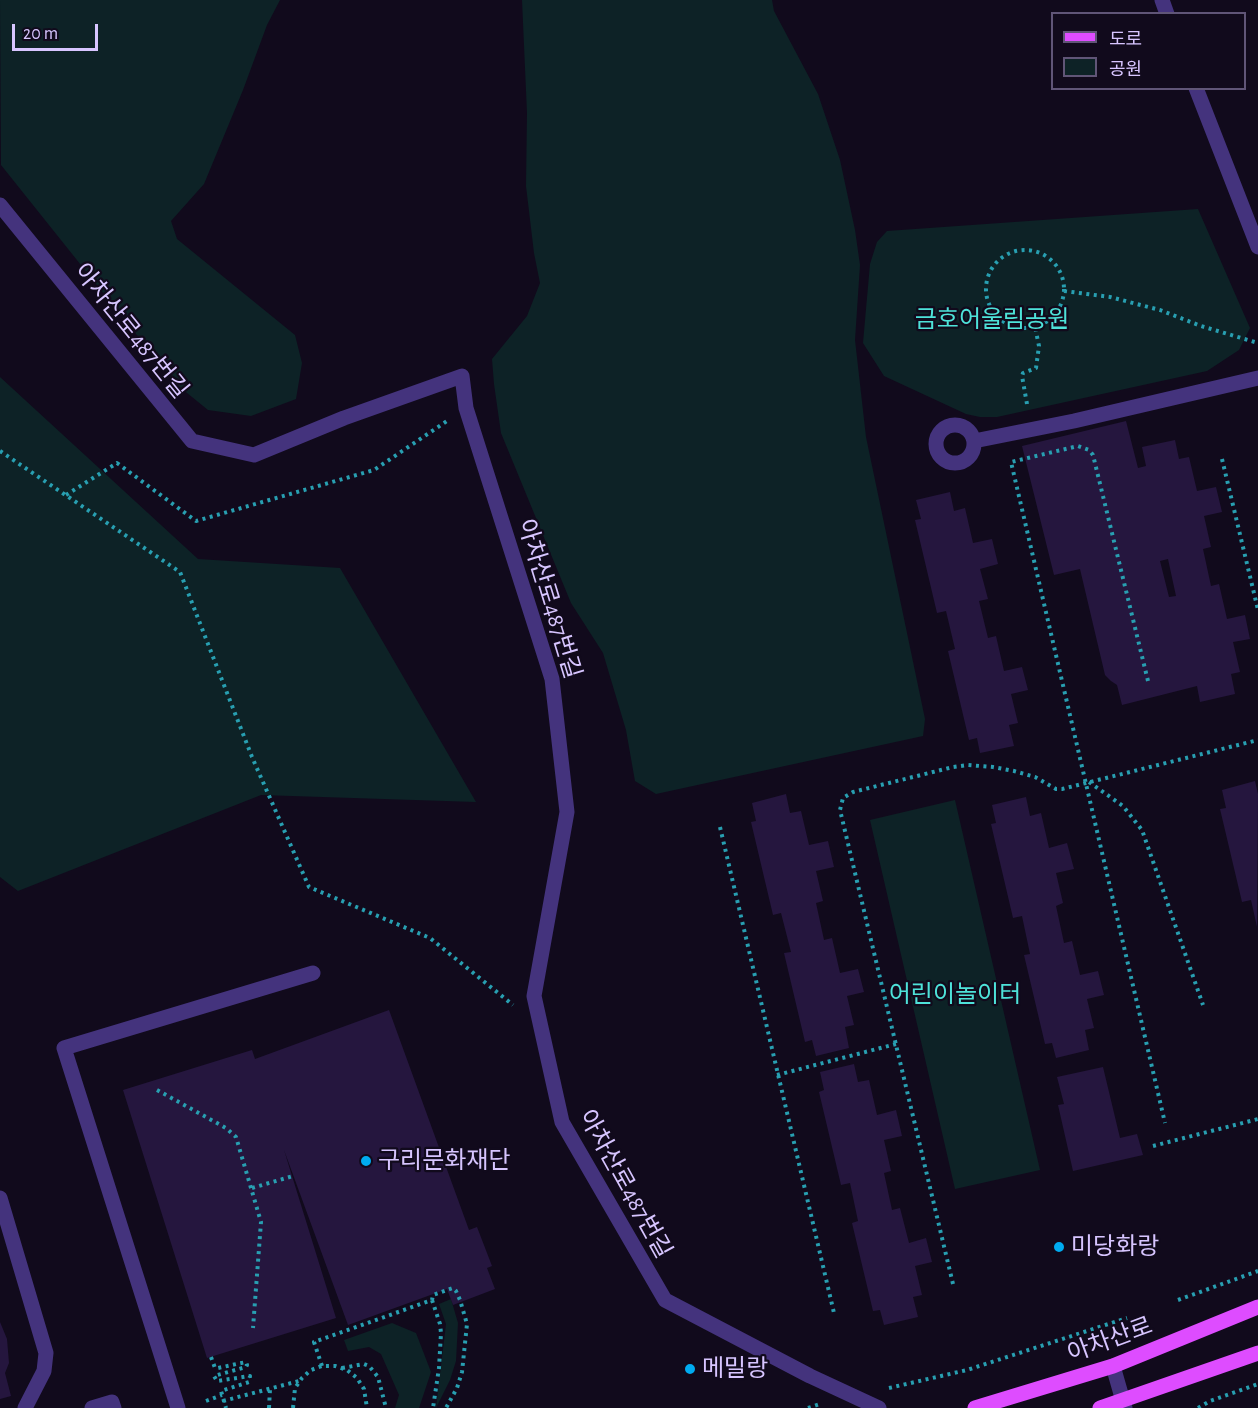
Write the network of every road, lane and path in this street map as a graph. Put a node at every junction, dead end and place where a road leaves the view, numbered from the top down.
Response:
1 (1197, 90) edge
2 (0, 205) edge
3 (1258, 247) edge
4 (1064, 291) junction
5 (1035, 327) junction
6 (1258, 343) edge
7 (1258, 378) edge
8 (1027, 404) dead end
9 (466, 408) junction
10 (974, 441) dead end
11 (0, 451) edge
12 (1221, 459) dead end
13 (66, 495) junction
14 (1258, 610) edge
15 (1148, 681) dead end
16 (1258, 740) edge
17 (1088, 782) junction
18 (720, 827) dead end
19 (314, 973) dead end
20 (1203, 1005) dead end
21 (541, 1028) junction
22 (896, 1044) junction
23 (777, 1075) junction
24 (157, 1089) dead end
25 (1258, 1119) edge
26 (1165, 1123) dead end
27 (1153, 1146) dead end
28 (293, 1176) dead end
29 (252, 1188) junction
30 (0, 1198) edge
31 (5, 1234) edge
32 (1258, 1271) edge
33 (953, 1284) dead end
34 (432, 1300) junction
35 (1178, 1300) dead end
36 (1258, 1307) edge
37 (834, 1313) dead end
38 (1126, 1318) dead end
39 (253, 1328) dead end
40 (1258, 1353) edge
41 (211, 1357) dead end
42 (322, 1366) junction
43 (1113, 1366) junction
44 (341, 1368) junction
45 (300, 1380) junction
46 (1258, 1384) edge
47 (270, 1389) junction
48 (883, 1390) dead end
49 (222, 1395) junction
50 (206, 1401) dead end
51 (224, 1401) junction
52 (1124, 1404) edge
53 (25, 1408) edge
54 (92, 1408) edge
55 (114, 1408) edge
56 (178, 1408) edge
57 (226, 1408) edge
58 (269, 1408) edge
59 (293, 1408) edge
60 (367, 1408) edge
61 (386, 1408) edge
62 (433, 1408) edge
63 (446, 1408) edge
64 (879, 1408) edge
65 (975, 1408) edge
66 (1100, 1408) edge
67 (1198, 1408) edge

1 - 3 street
2 - 9 street, 아차산로487번길
4 - 5 path
4 - 5 path
4 - 6 path
5 - 8 path
7 - 10 street
9 - 13 path
9 - 21 street, 아차산로487번길
11 - 13 path
12 - 14 path
13 - 21 path
15 - 17 path
16 - 17 path
17 - 20 path
17 - 22 path
17 - 26 path
18 - 23 path
19 - 56 street
21 - 64 street, 아차산로487번길
22 - 23 path
22 - 33 path
23 - 37 path
24 - 29 path
25 - 27 path
28 - 29 path
29 - 39 path
30 - 31 street
31 - 53 street
32 - 35 path
34 - 42 path
34 - 62 path
34 - 63 path
36 - 43 main road, 아차산로
38 - 48 path
40 - 52 main road
41 - 49 path
42 - 44 path
42 - 45 path
43 - 52 street
43 - 65 main road, 아차산로
44 - 60 path
44 - 61 path
45 - 47 path
45 - 59 path
46 - 67 path
47 - 51 path
47 - 58 path
49 - 50 path
49 - 51 path
51 - 57 path
52 - 66 main road
54 - 55 street

